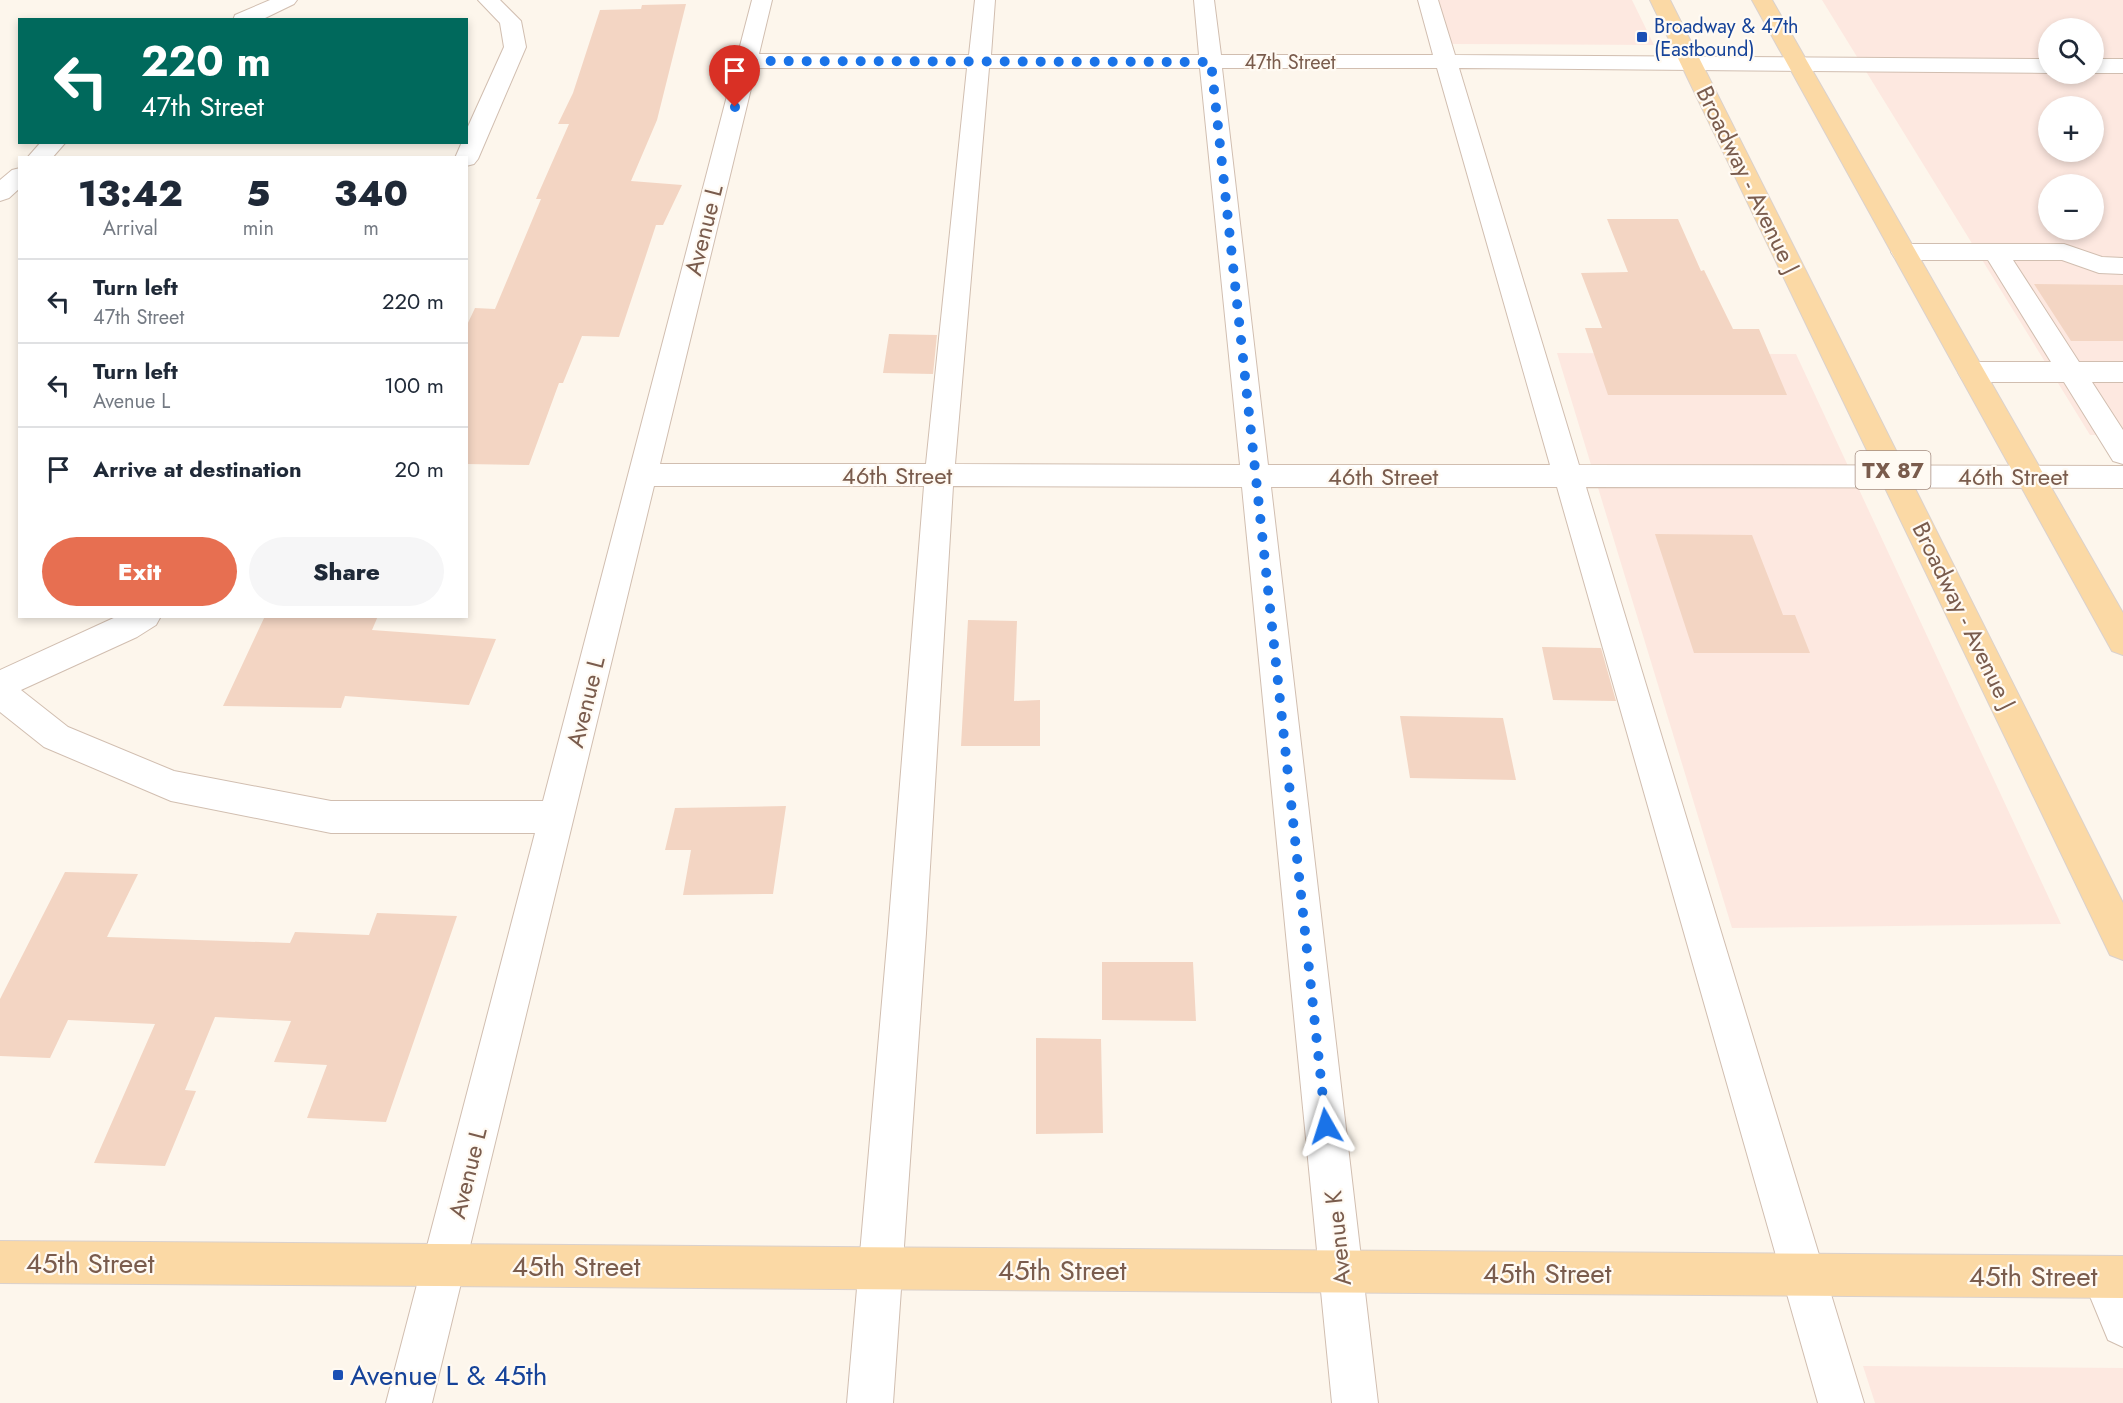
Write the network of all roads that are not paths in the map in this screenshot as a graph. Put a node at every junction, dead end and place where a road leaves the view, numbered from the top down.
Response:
1 (287, 0) edge
2 (488, 0) edge
3 (762, 0) edge
4 (985, 0) edge
5 (1204, 0) edge
6 (1428, 0) edge
7 (1660, 0) edge
8 (1762, 0) edge
9 (247, 18) edge
10 (746, 61) junction
11 (980, 62) junction
12 (1211, 62) junction
13 (1446, 62) junction
14 (1690, 63) junction
15 (1798, 64) junction
16 (2038, 66) edge
17 (2104, 66) edge
18 (2123, 66) edge
19 (53, 144) edge
20 (40, 156) edge
21 (467, 156) edge
22 (18, 177) edge
23 (0, 193) edge
24 (1904, 252) junction
25 (1995, 252) junction
26 (2123, 266) edge
27 (1972, 372) junction
28 (2070, 372) junction
29 (2123, 372) edge
30 (2123, 453) edge
31 (643, 475) junction
32 (939, 476) junction
33 (1256, 477) junction
34 (1568, 477) junction
35 (2030, 477) junction
36 (2123, 477) edge
37 (1897, 478) junction
38 (142, 618) edge
39 (2123, 642) edge
40 (0, 685) edge
41 (0, 693) edge
42 (557, 817) junction
43 (2123, 942) edge
44 (0, 1262) edge
45 (445, 1265) junction
46 (880, 1269) junction
47 (1342, 1271) junction
48 (1804, 1275) junction
49 (2113, 1277) edge
50 (2123, 1325) edge
51 (409, 1403) edge
52 (870, 1403) edge
53 (1355, 1403) edge
54 (1842, 1403) edge

1 - 9 street
2 - 21 street
3 - 10 street, Avenue L
4 - 11 street
5 - 12 street, Avenue K
6 - 13 street
7 - 14 main road, Broadway - Avenue J / TX 87
8 - 15 main road
10 - 11 street, 47th Street
10 - 31 street, Avenue L
11 - 12 street, 47th Street
11 - 32 street
12 - 13 street, 47th Street
12 - 33 street, Avenue K
13 - 14 street, 47th Street
13 - 34 street
14 - 15 street, 47th Street
14 - 37 main road, Broadway - Avenue J / TX 87
15 - 16 street, 47th Street
15 - 24 main road
17 - 18 street
19 - 20 street
22 - 23 street
24 - 25 street
24 - 27 main road
25 - 26 street
25 - 28 street
27 - 28 street
27 - 35 main road
28 - 29 street
28 - 30 street
31 - 32 street, 46th Street
31 - 42 street, Avenue L
32 - 33 street, 46th Street
32 - 46 street
33 - 34 street, 46th Street
33 - 47 street, Avenue K
34 - 37 street, 46th Street
34 - 48 street
35 - 36 street, 46th Street
35 - 37 street, 46th Street
35 - 39 main road
37 - 43 main road, Broadway - Avenue J / TX 87
38 - 40 street
41 - 42 street
42 - 45 street, Avenue L
44 - 45 main road, 45th Street
45 - 46 main road, 45th Street
45 - 51 street, Avenue L
46 - 47 main road, 45th Street
46 - 52 street
47 - 48 main road, 45th Street
47 - 53 street, Avenue K
48 - 49 main road, 45th Street
48 - 54 street
49 - 50 street

